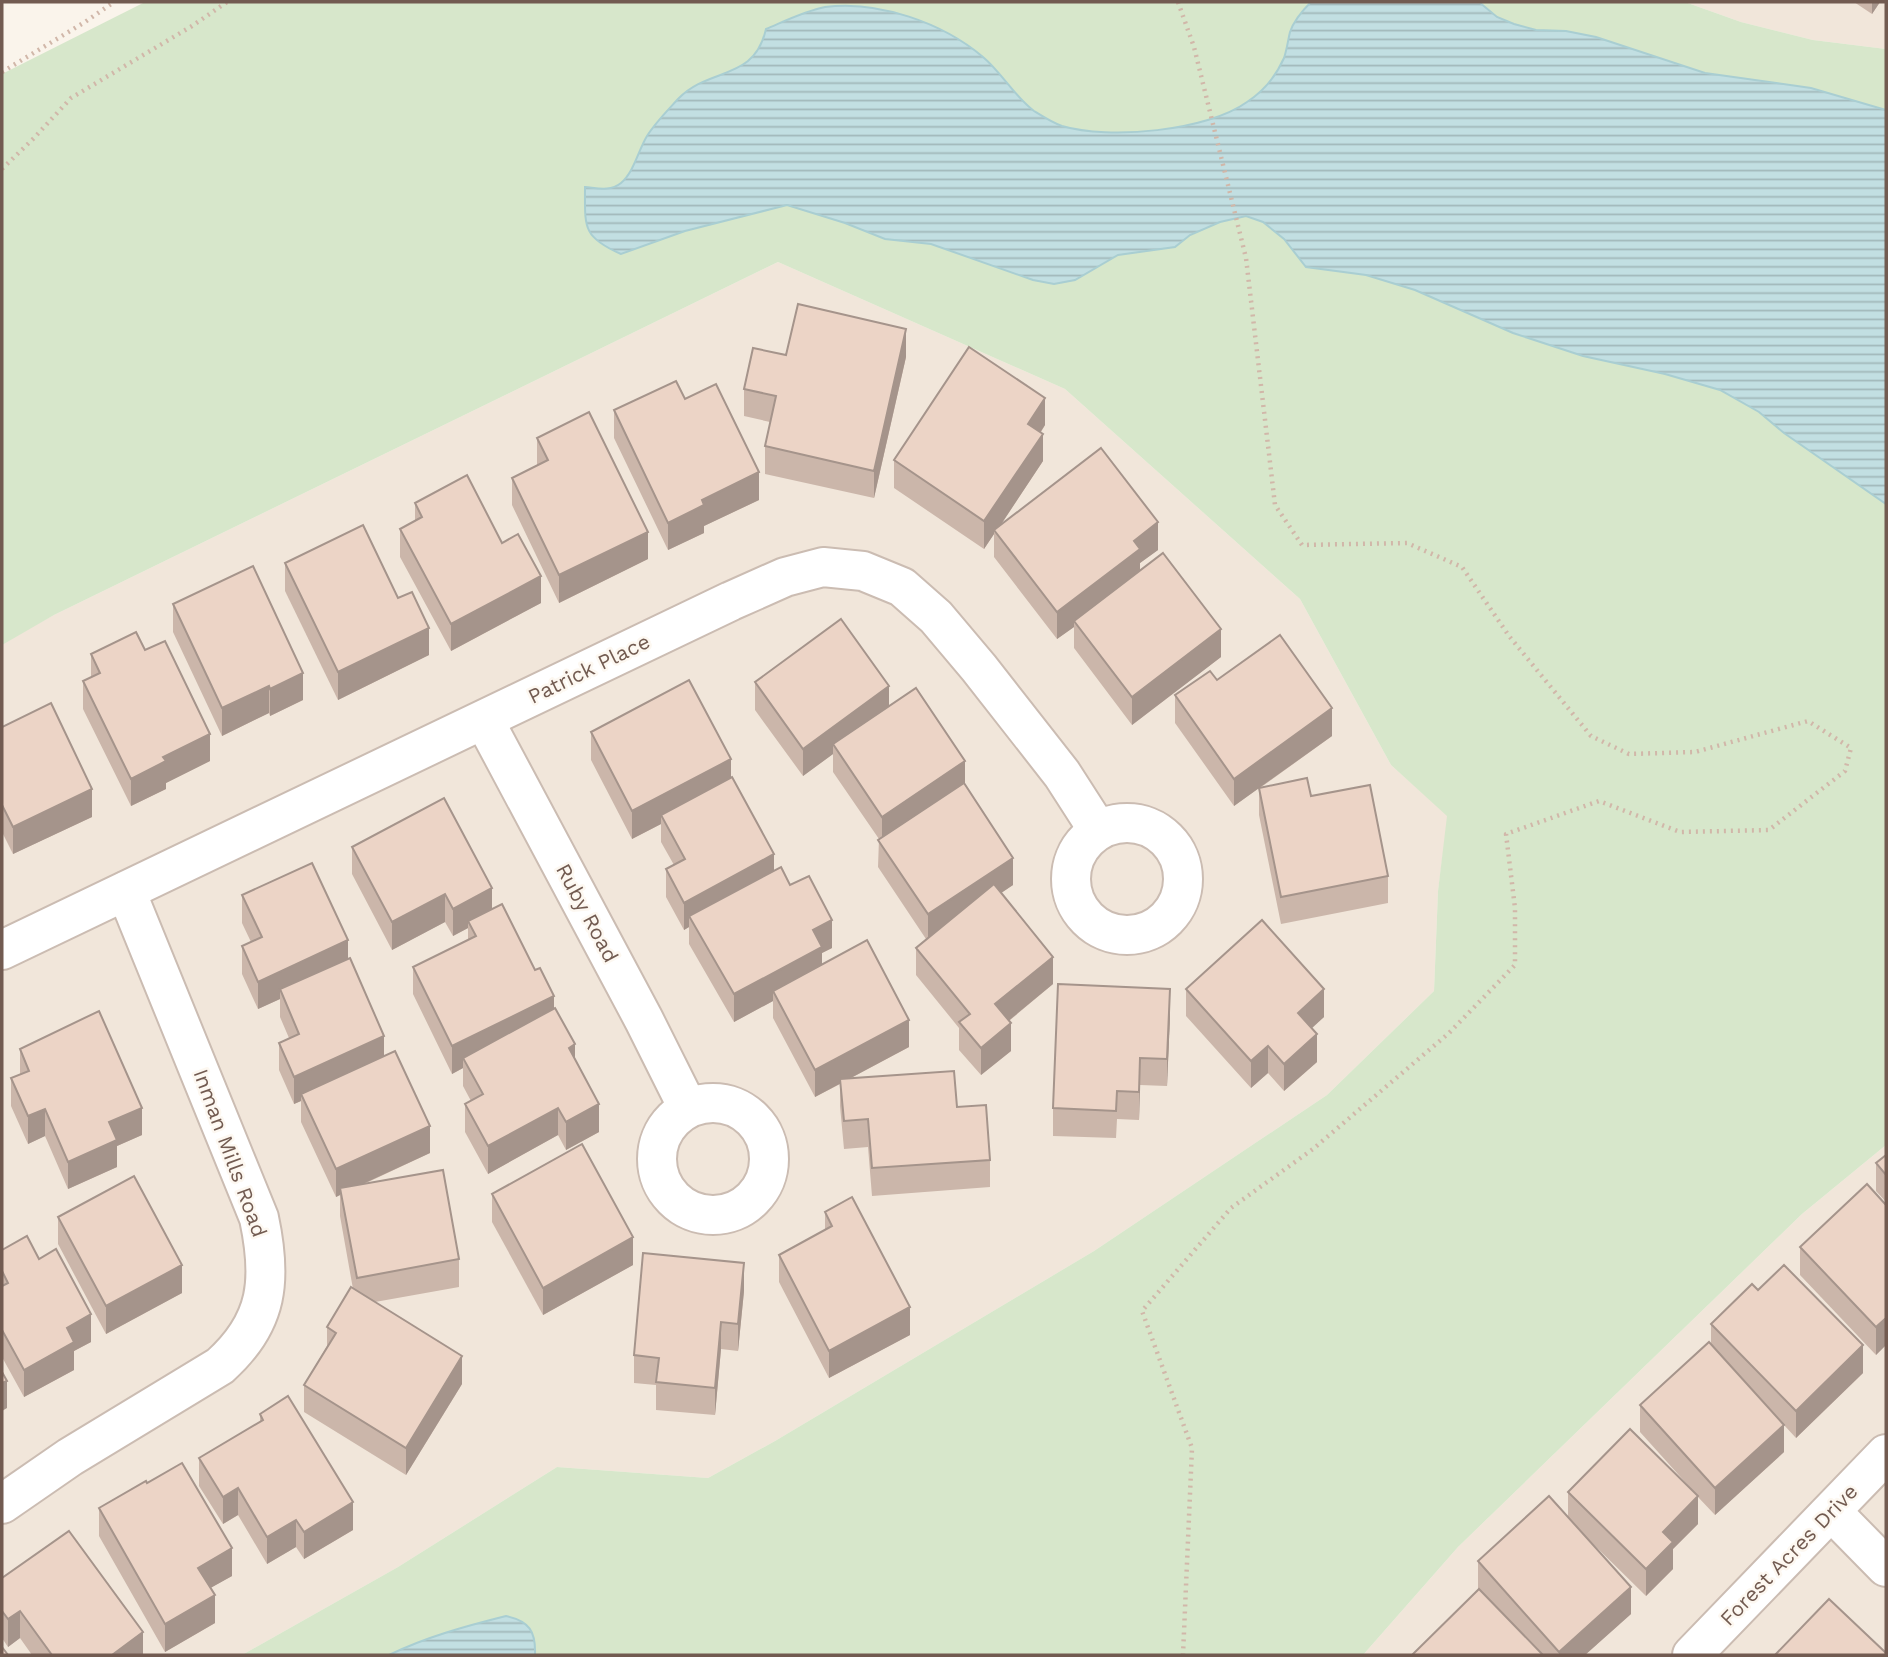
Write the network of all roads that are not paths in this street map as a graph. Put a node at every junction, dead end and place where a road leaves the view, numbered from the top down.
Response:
1 (484, 720) junction
2 (1098, 830) dead end
3 (126, 891) junction
4 (2, 950) edge
5 (688, 1108) dead end
6 (1886, 1454) edge
7 (2, 1504) edge
8 (1832, 1512) junction
9 (1886, 1567) edge
10 (1692, 1655) edge

1 - 2 street, Patrick Place
1 - 3 street, Patrick Place
1 - 5 street, Ruby Road
3 - 4 street, Patrick Place
3 - 7 street, Inman Mills Road
6 - 8 street, Forest Acres Drive
8 - 9 street
8 - 10 street, Forest Acres Drive

